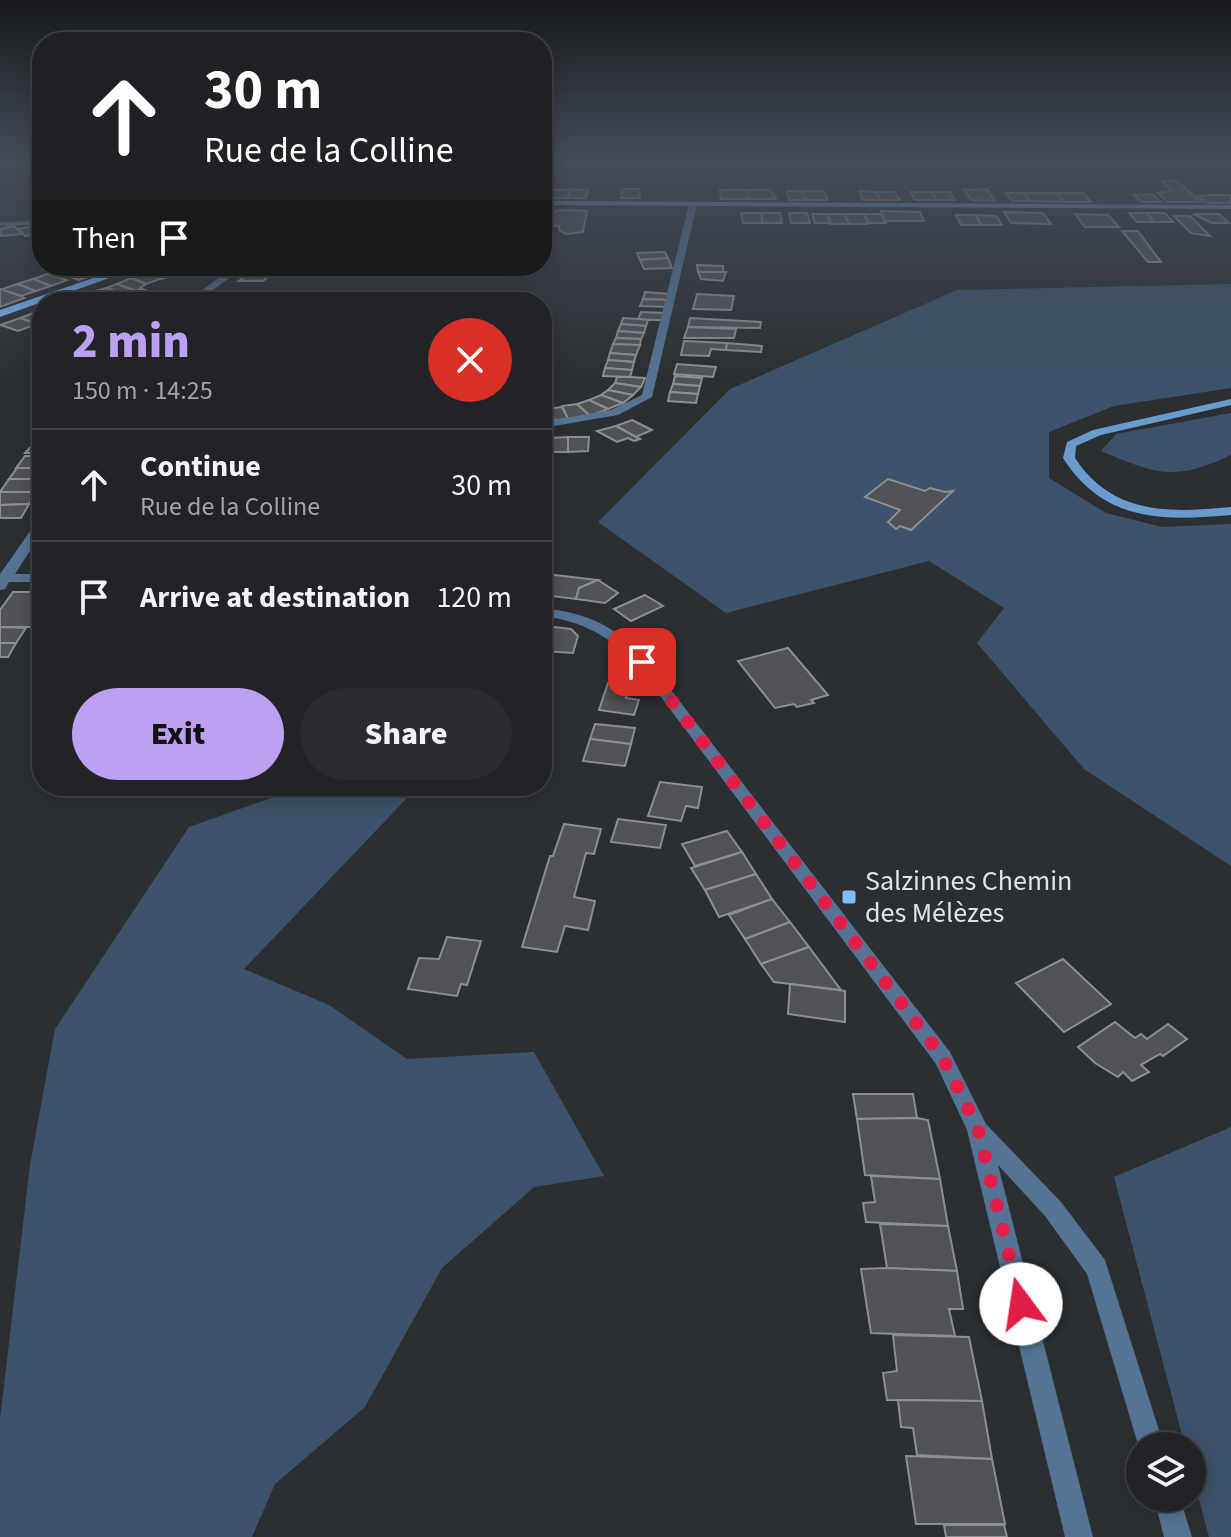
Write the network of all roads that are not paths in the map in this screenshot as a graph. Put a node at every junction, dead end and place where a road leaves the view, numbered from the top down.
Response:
1 (686, 233) edge
2 (109, 276) edge
3 (227, 276) edge
4 (63, 292) edge
5 (205, 292) edge
6 (32, 303) edge
7 (0, 314) edge
8 (1231, 402) edge
9 (552, 423) edge
10 (1231, 511) edge
11 (32, 538) edge
12 (32, 579) edge
13 (2, 581) edge
14 (552, 613) edge
15 (978, 1129) junction
16 (1147, 1432) edge
17 (1171, 1512) edge
18 (1079, 1537) edge
19 (1178, 1537) edge

1 - 9 street
2 - 4 main road
3 - 5 street
6 - 7 main road
8 - 10 main road
11 - 13 street
12 - 13 street
14 - 15 street
15 - 16 street
15 - 18 street
17 - 19 street

